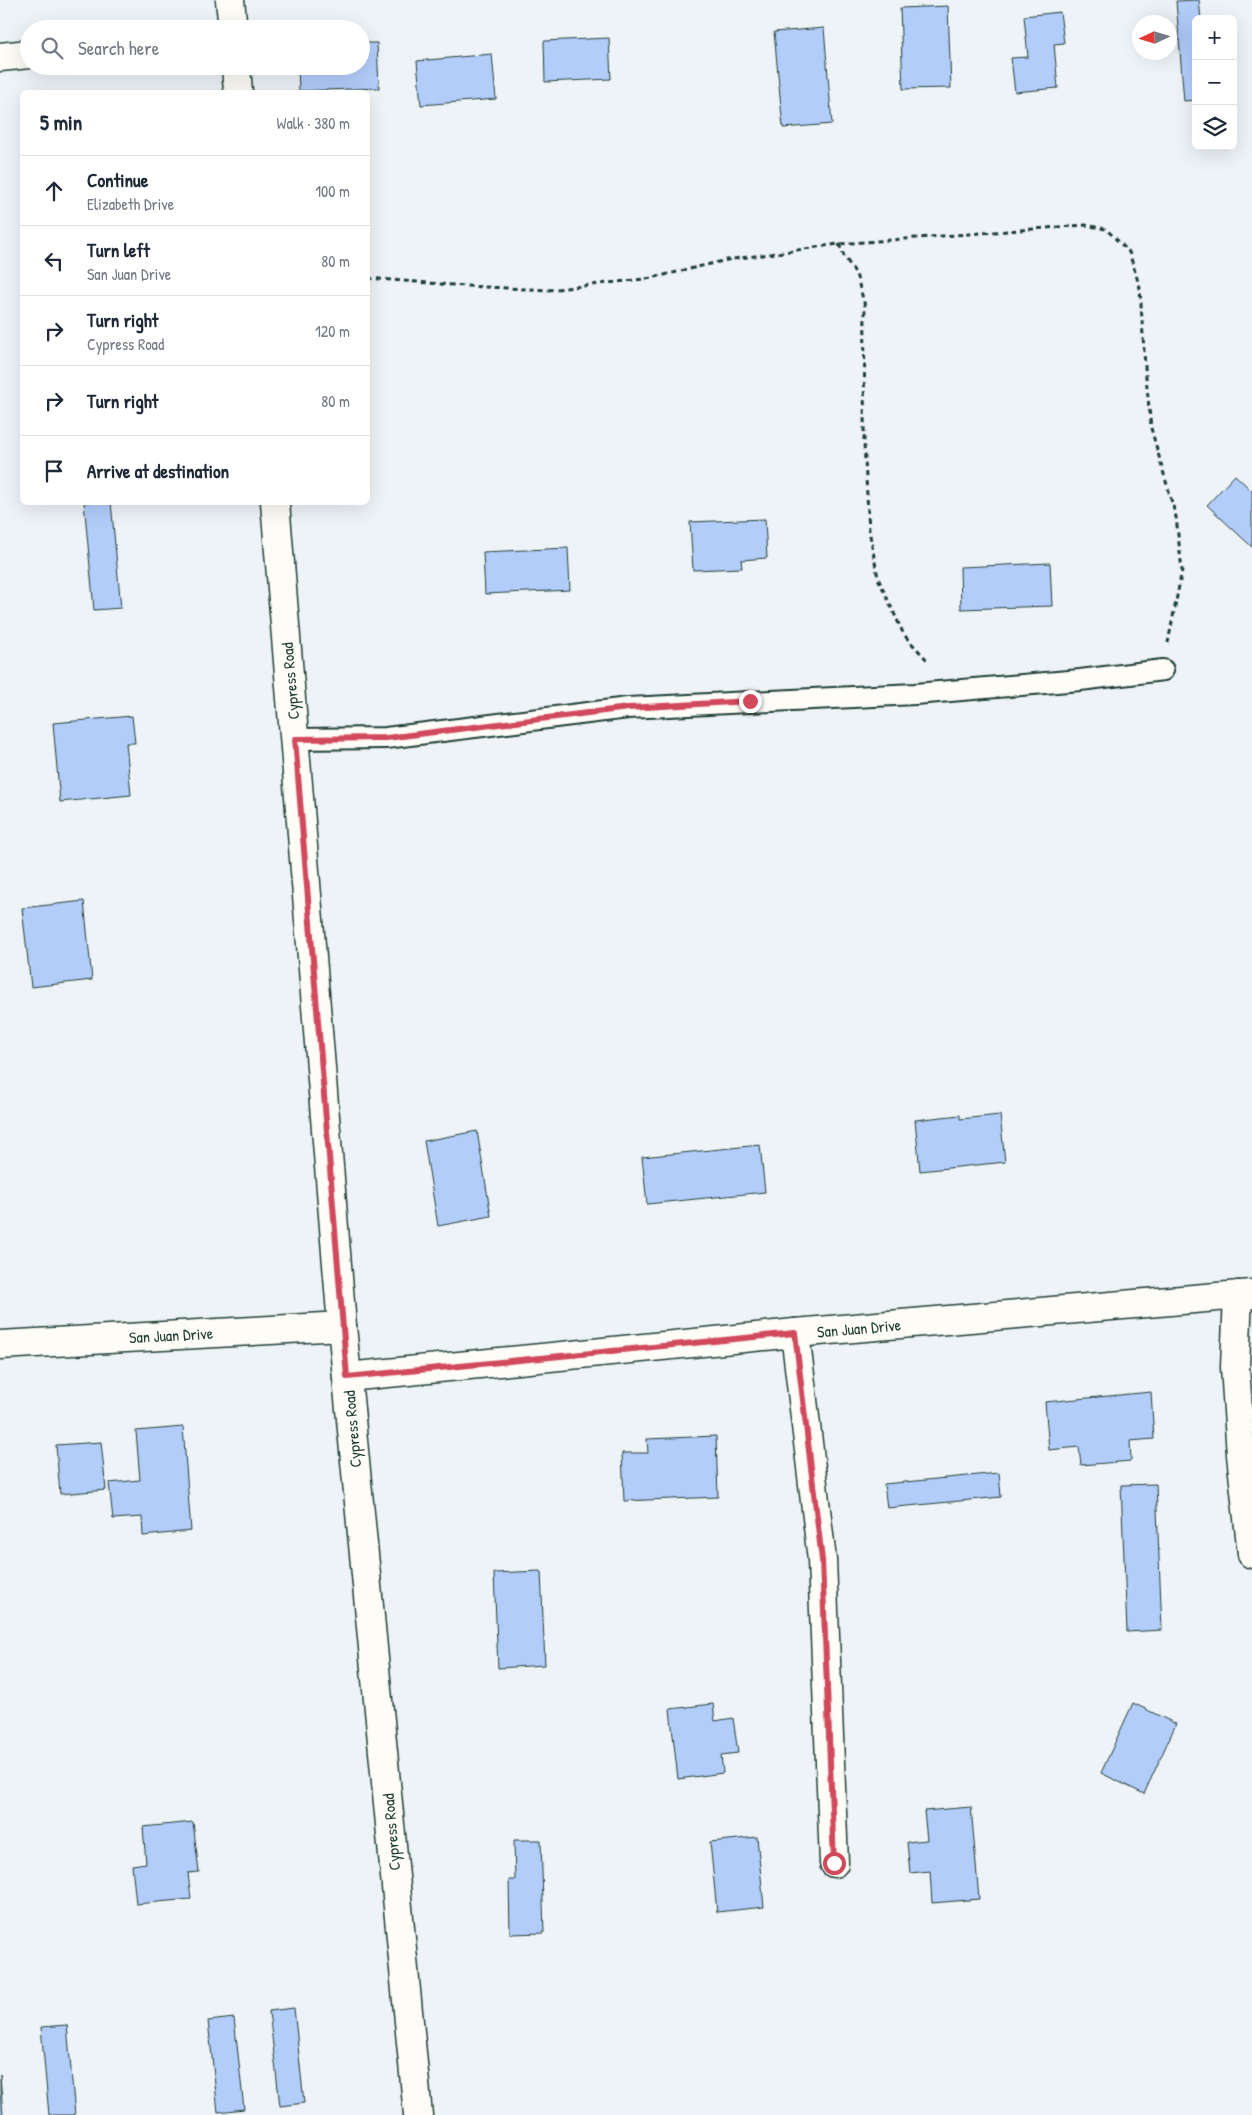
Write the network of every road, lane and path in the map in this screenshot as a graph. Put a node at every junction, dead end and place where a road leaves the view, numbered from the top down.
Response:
1 (230, 0) edge
2 (232, 20) edge
3 (20, 55) edge
4 (0, 57) edge
5 (237, 75) edge
6 (238, 90) edge
7 (839, 244) junction
8 (370, 278) edge
9 (274, 505) edge
10 (1163, 670) joint
11 (955, 690) junction
12 (295, 739) junction
13 (1245, 1295) edge
14 (342, 1326) junction
15 (795, 1333) junction
16 (0, 1345) edge
17 (347, 1377) junction
18 (1252, 1554) edge
19 (834, 1863) dead end
20 (418, 2115) edge

1 - 2 street
3 - 4 street
5 - 6 street
7 - 8 path
7 - 10 path
7 - 11 path
9 - 12 street, Cypress Road
10 - 11 lane
11 - 12 lane
12 - 14 street, Cypress Road
13 - 15 street, San Juan Drive
13 - 18 street
14 - 16 street, San Juan Drive
14 - 17 street, Cypress Road
15 - 17 street, San Juan Drive
15 - 19 street
17 - 20 street, Cypress Road

